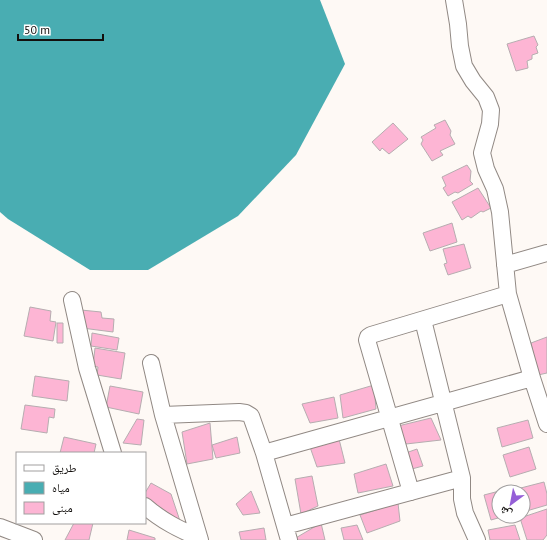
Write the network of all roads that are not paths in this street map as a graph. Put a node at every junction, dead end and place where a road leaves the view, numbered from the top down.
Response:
1 (454, 0) edge
2 (547, 253) edge
3 (505, 265) junction
4 (508, 294) junction
5 (72, 300) dead end
6 (422, 320) junction
7 (151, 363) dead end
8 (532, 378) junction
9 (443, 404) junction
10 (163, 415) junction
11 (389, 419) junction
12 (547, 424) edge
13 (113, 452) edge
14 (264, 453) junction
15 (462, 478) junction
16 (411, 492) junction
17 (146, 507) edge
18 (0, 527) edge
19 (288, 533) edge
20 (173, 534) edge
21 (200, 539) edge
22 (34, 540) edge
23 (477, 540) edge

1 - 3 street
2 - 3 street
3 - 4 street
4 - 6 street
4 - 8 street
5 - 13 street
6 - 9 street
6 - 11 street
7 - 10 street
8 - 9 street
8 - 12 street
9 - 11 street
9 - 15 street
10 - 14 street
10 - 21 street
11 - 14 street
11 - 16 street
14 - 19 street
15 - 16 street
15 - 23 street
16 - 19 street
17 - 20 street
18 - 22 street
20 - 21 street

